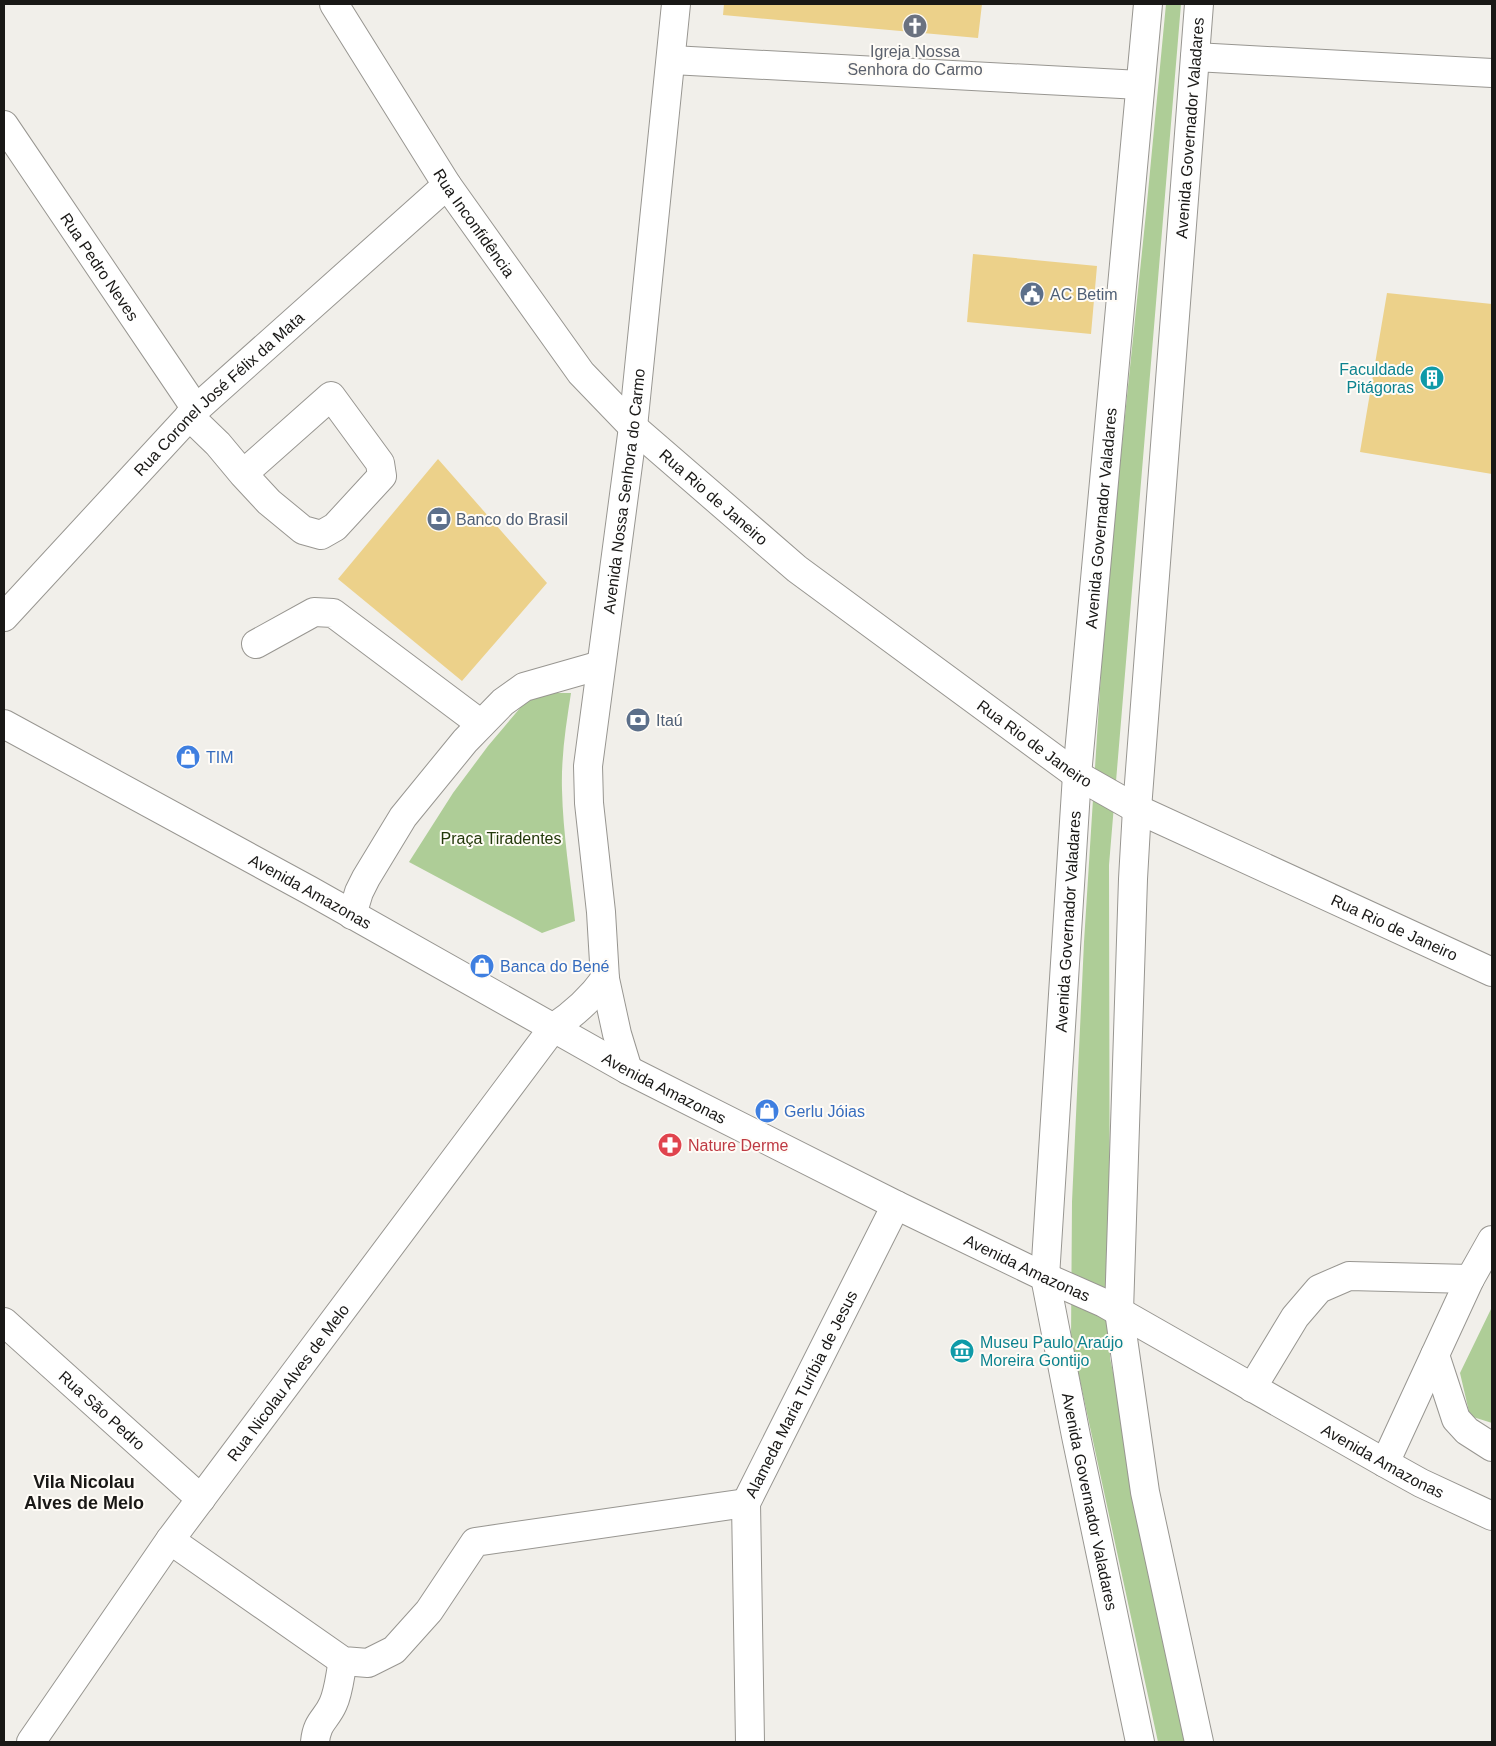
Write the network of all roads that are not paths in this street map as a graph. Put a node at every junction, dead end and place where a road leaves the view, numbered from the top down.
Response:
1 (334, 4) edge
2 (676, 4) edge
3 (1148, 4) edge
4 (1199, 4) edge
5 (1195, 56) junction
6 (672, 60) junction
7 (1492, 73) edge
8 (1140, 85) junction
9 (4, 125) edge
10 (447, 185) junction
11 (192, 412) junction
12 (633, 427) junction
13 (243, 474) junction
14 (4, 618) edge
15 (256, 644) dead end
16 (601, 665) junction
17 (4, 724) edge
18 (481, 724) junction
19 (1077, 774) junction
20 (1137, 809) junction
21 (352, 915) junction
22 (1492, 972) edge
23 (605, 979) junction
24 (552, 1028) junction
25 (628, 1070) junction
26 (896, 1205) junction
27 (1492, 1240) edge
28 (1045, 1277) junction
29 (1470, 1279) junction
30 (1119, 1311) junction
31 (4, 1322) edge
32 (1435, 1355) junction
33 (1252, 1388) junction
34 (1492, 1447) edge
35 (1385, 1463) junction
36 (202, 1499) junction
37 (746, 1503) junction
38 (1492, 1516) edge
39 (170, 1540) junction
40 (343, 1661) junction
41 (31, 1742) edge
42 (315, 1742) edge
43 (750, 1742) edge
44 (1140, 1742) edge
45 (1199, 1742) edge

1 - 10 street, Rua Inconfidência
2 - 6 street, Avenida Nossa Senhora do Carmo
3 - 8 street, Avenida Governador Valadares
4 - 5 street, Avenida Governador Valadares
5 - 7 street
5 - 20 street, Avenida Governador Valadares
6 - 8 street
6 - 12 street, Avenida Nossa Senhora do Carmo
8 - 19 street, Avenida Governador Valadares
9 - 11 street, Rua Pedro Neves
10 - 11 street, Rua Coronel José Félix da Mata
10 - 12 street, Rua Inconfidência
11 - 13 street, Rua Pedro Neves
11 - 14 street, Rua Coronel José Félix da Mata
12 - 16 street, Avenida Nossa Senhora do Carmo
12 - 19 street, Rua Rio de Janeiro
13 - 13 street, Rua Pedro Neves
15 - 18 street
16 - 18 street
16 - 23 street, Avenida Nossa Senhora do Carmo
17 - 21 street, Avenida Amazonas
18 - 21 street
19 - 20 street, Rua Rio de Janeiro
19 - 28 street, Avenida Governador Valadares
20 - 22 street, Rua Rio de Janeiro
20 - 30 street, Avenida Governador Valadares
21 - 24 street, Avenida Amazonas
23 - 24 street
23 - 25 street, Avenida Nossa Senhora do Carmo
24 - 25 street, Avenida Amazonas
24 - 36 street, Rua Nicolau Alves de Melo
25 - 26 street, Avenida Amazonas
26 - 28 street, Avenida Amazonas
26 - 37 street, Alameda Maria Turíbia de Jesus
27 - 29 street
28 - 30 street, Avenida Amazonas
28 - 44 street, Avenida Governador Valadares
29 - 32 street
29 - 33 street
30 - 33 street, Avenida Amazonas
30 - 45 street, Avenida Governador Valadares
31 - 36 street, Rua São Pedro
32 - 34 street
32 - 35 street
33 - 35 street, Avenida Amazonas
35 - 38 street, Avenida Amazonas
36 - 39 street, Rua Nicolau Alves de Melo
37 - 40 street
37 - 43 street, Alameda Maria Turíbia de Jesus
39 - 40 street
39 - 41 street, Rua Nicolau Alves de Melo
40 - 42 street

